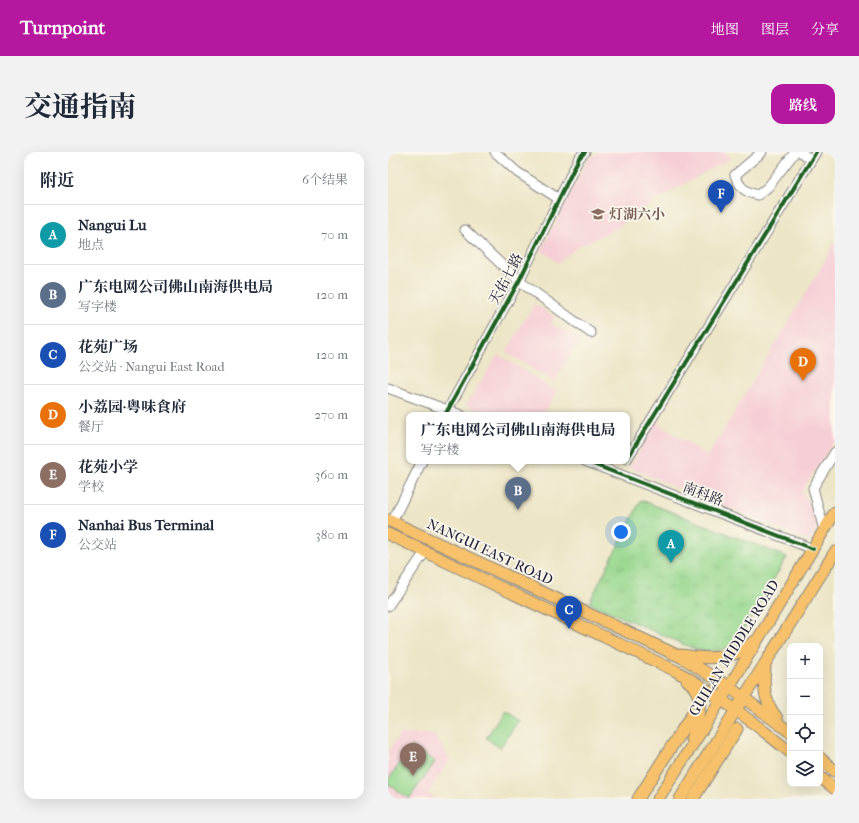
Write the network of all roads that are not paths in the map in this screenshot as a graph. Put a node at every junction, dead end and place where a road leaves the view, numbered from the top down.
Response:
1 (495, 152) edge
2 (762, 152) edge
3 (795, 152) edge
4 (801, 152) edge
5 (580, 154) edge
6 (814, 156) edge
7 (559, 199) junction
8 (464, 230) dead end
9 (518, 281) junction
10 (591, 333) dead end
11 (388, 388) edge
12 (446, 412) edge
13 (835, 452) edge
14 (630, 454) edge
15 (420, 464) edge
16 (593, 464) edge
17 (624, 464) edge
18 (618, 473) junction
19 (835, 512) edge
20 (390, 521) edge
21 (824, 530) junction
22 (388, 534) edge
23 (813, 549) junction
24 (425, 552) junction
25 (835, 552) edge
26 (388, 606) edge
27 (763, 632) junction
28 (674, 654) junction
29 (765, 664) junction
30 (672, 669) junction
31 (729, 687) junction
32 (744, 698) junction
33 (721, 700) junction
34 (700, 702) junction
35 (736, 710) junction
36 (737, 729) junction
37 (787, 729) edge
38 (767, 734) junction
39 (717, 740) junction
40 (789, 751) edge
41 (687, 753) junction
42 (823, 761) edge
43 (835, 771) edge
44 (823, 779) edge
45 (835, 789) edge
46 (638, 799) edge
47 (658, 799) edge
48 (680, 799) edge
49 (693, 799) edge

1 - 7 street
2 - 3 street
4 - 6 street
5 - 7 street, 天佑七路
6 - 14 street
7 - 9 street, 天佑七路
8 - 9 street
9 - 10 street
9 - 12 street, 天佑七路
11 - 12 street
13 - 21 street
15 - 20 street
16 - 18 street, 南科路
17 - 18 street
18 - 23 street, 南科路
19 - 21 main road, GUILAN MIDDLE ROAD
20 - 28 main road, NANGUI EAST ROAD
21 - 23 main road, GUILAN MIDDLE ROAD
22 - 24 main road, NANGUI EAST ROAD
23 - 27 main road, GUILAN MIDDLE ROAD
24 - 26 street
24 - 30 main road, NANGUI EAST ROAD
25 - 29 main road
27 - 28 main road
27 - 31 main road, GUILAN MIDDLE ROAD
28 - 31 main road, NANGUI EAST ROAD
29 - 32 main road
29 - 37 main road
30 - 33 main road, NANGUI EAST ROAD
30 - 34 main road
31 - 32 main road, NANGUI EAST ROAD
31 - 33 main road, GUILAN MIDDLE ROAD
32 - 35 main road
32 - 37 main road, NANGUI EAST ROAD
33 - 35 main road, NANGUI EAST ROAD
33 - 41 main road, GUILAN MIDDLE ROAD
34 - 41 main road
34 - 46 main road
35 - 38 main road, NANGUI EAST ROAD
35 - 39 main road
36 - 38 main road
36 - 39 main road
36 - 49 main road
38 - 40 main road, NANGUI EAST ROAD
39 - 48 main road
41 - 47 main road, GUILAN MIDDLE ROAD
42 - 43 main road
44 - 45 main road

